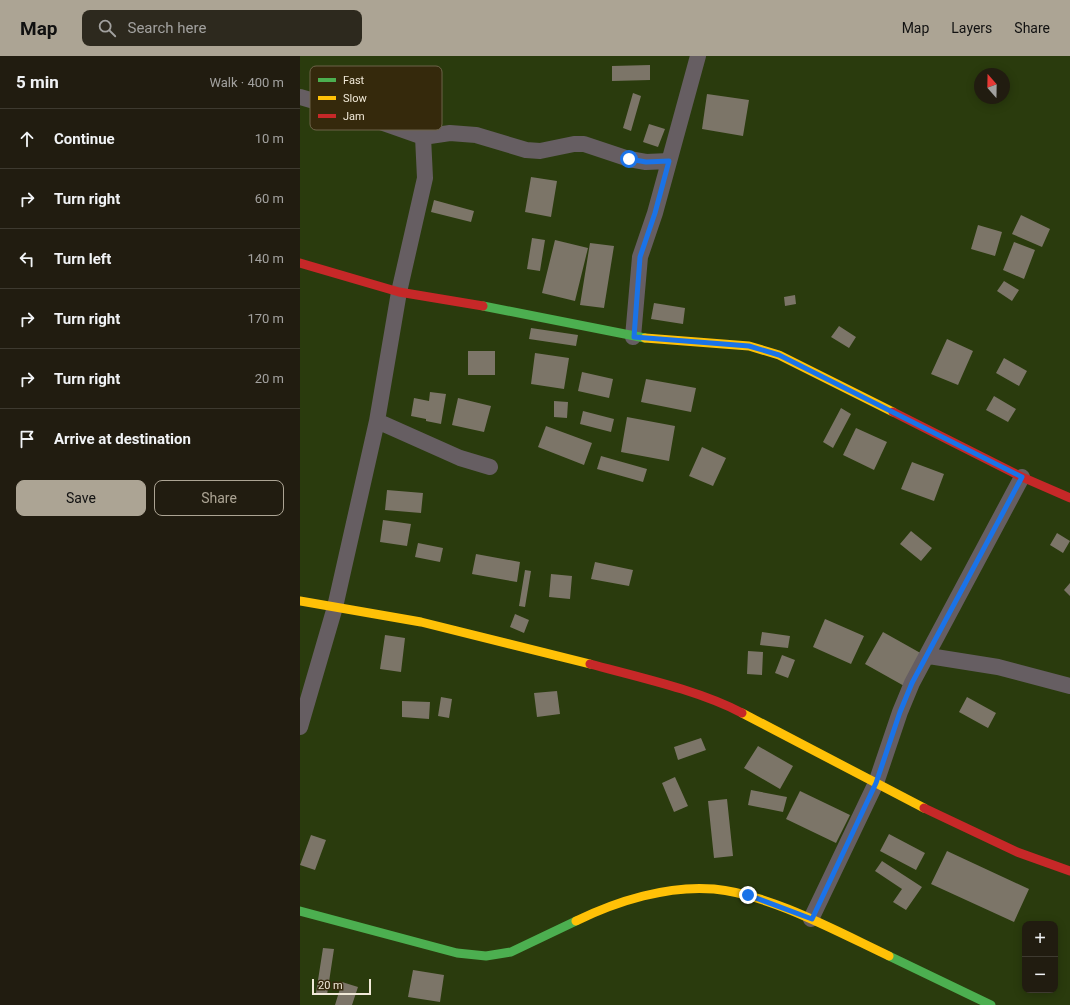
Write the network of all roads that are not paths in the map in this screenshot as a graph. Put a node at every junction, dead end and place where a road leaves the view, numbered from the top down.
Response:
1 (698, 56) edge
2 (300, 97) edge
3 (310, 100) edge
4 (403, 130) edge
5 (423, 137) junction
6 (669, 161) junction
7 (300, 263) edge
8 (399, 292) junction
9 (634, 337) junction
10 (377, 421) junction
11 (490, 467) dead end
12 (1022, 477) junction
13 (1070, 498) edge
14 (300, 601) edge
15 (335, 607) junction
16 (929, 656) junction
17 (1070, 686) edge
18 (300, 727) edge
19 (876, 783) junction
20 (1070, 871) edge
21 (300, 911) edge
22 (812, 919) junction
23 (991, 1005) edge

1 - 6 street
2 - 3 street
4 - 5 street
5 - 6 street
5 - 8 street
6 - 9 street
7 - 8 street
8 - 9 street
8 - 10 street
9 - 12 street
10 - 11 street
10 - 15 street
12 - 13 street
12 - 16 street
14 - 15 street
15 - 18 street
15 - 19 street
16 - 17 street
16 - 19 street
19 - 20 street
19 - 22 street
21 - 22 street
22 - 23 street

